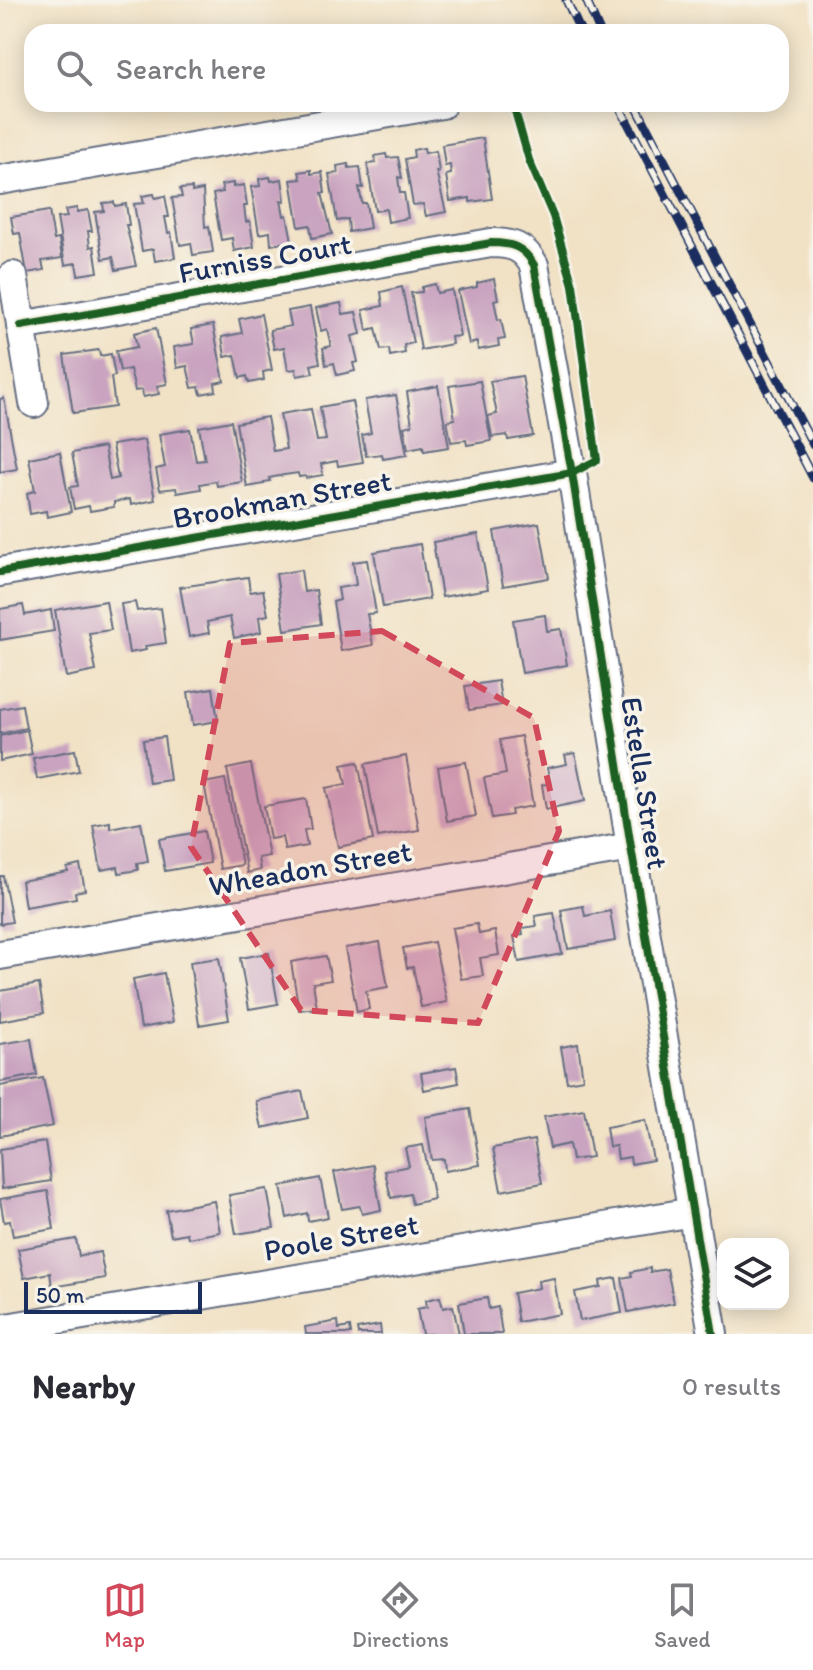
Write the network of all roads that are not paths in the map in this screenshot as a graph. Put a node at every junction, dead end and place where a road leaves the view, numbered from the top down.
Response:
1 (395, 112) edge
2 (0, 180) edge
3 (518, 246) joint
4 (13, 276) dead end
5 (21, 326) junction
6 (34, 403) dead end
7 (572, 473) junction
8 (0, 572) edge
9 (631, 847) junction
10 (0, 955) edge
11 (693, 1212) junction
12 (0, 1329) edge
13 (713, 1334) edge

1 - 2 street
3 - 5 street, Furniss Court
3 - 7 street, Estella Street
4 - 5 street
5 - 6 street
7 - 8 street, Brookman Street
7 - 9 street, Estella Street
9 - 10 street, Wheadon Street
9 - 11 street, Estella Street
11 - 12 street, Poole Street
11 - 13 street, Estella Street

